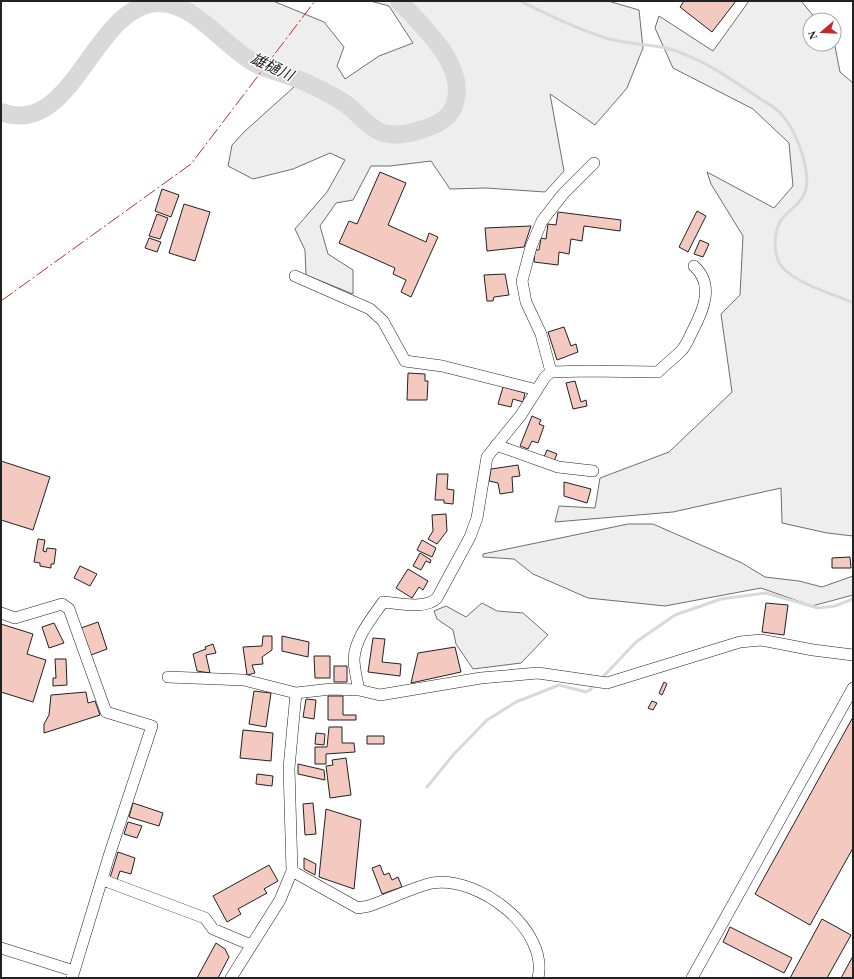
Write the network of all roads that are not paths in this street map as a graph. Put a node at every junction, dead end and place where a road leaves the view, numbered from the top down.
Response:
1 (594, 163) dead end
2 (694, 266) dead end
3 (295, 276) dead end
4 (551, 372) junction
5 (537, 390) junction
6 (496, 445) junction
7 (593, 470) dead end
8 (1, 613) edge
9 (853, 655) edge
10 (168, 677) dead end
11 (853, 688) edge
12 (358, 690) junction
13 (296, 693) junction
14 (292, 871) junction
15 (104, 880) junction
16 (252, 945) junction
17 (1, 948) edge
18 (73, 975) edge
19 (231, 978) edge
20 (538, 978) edge
21 (692, 978) edge

1 - 4 street
2 - 4 street
3 - 5 street
4 - 5 street
5 - 6 street
6 - 7 street
6 - 12 street
8 - 15 street
9 - 12 street
10 - 13 street
11 - 21 street
12 - 13 street
13 - 14 street
14 - 16 street
14 - 20 street
15 - 16 street
15 - 18 street
16 - 19 street
17 - 18 street

